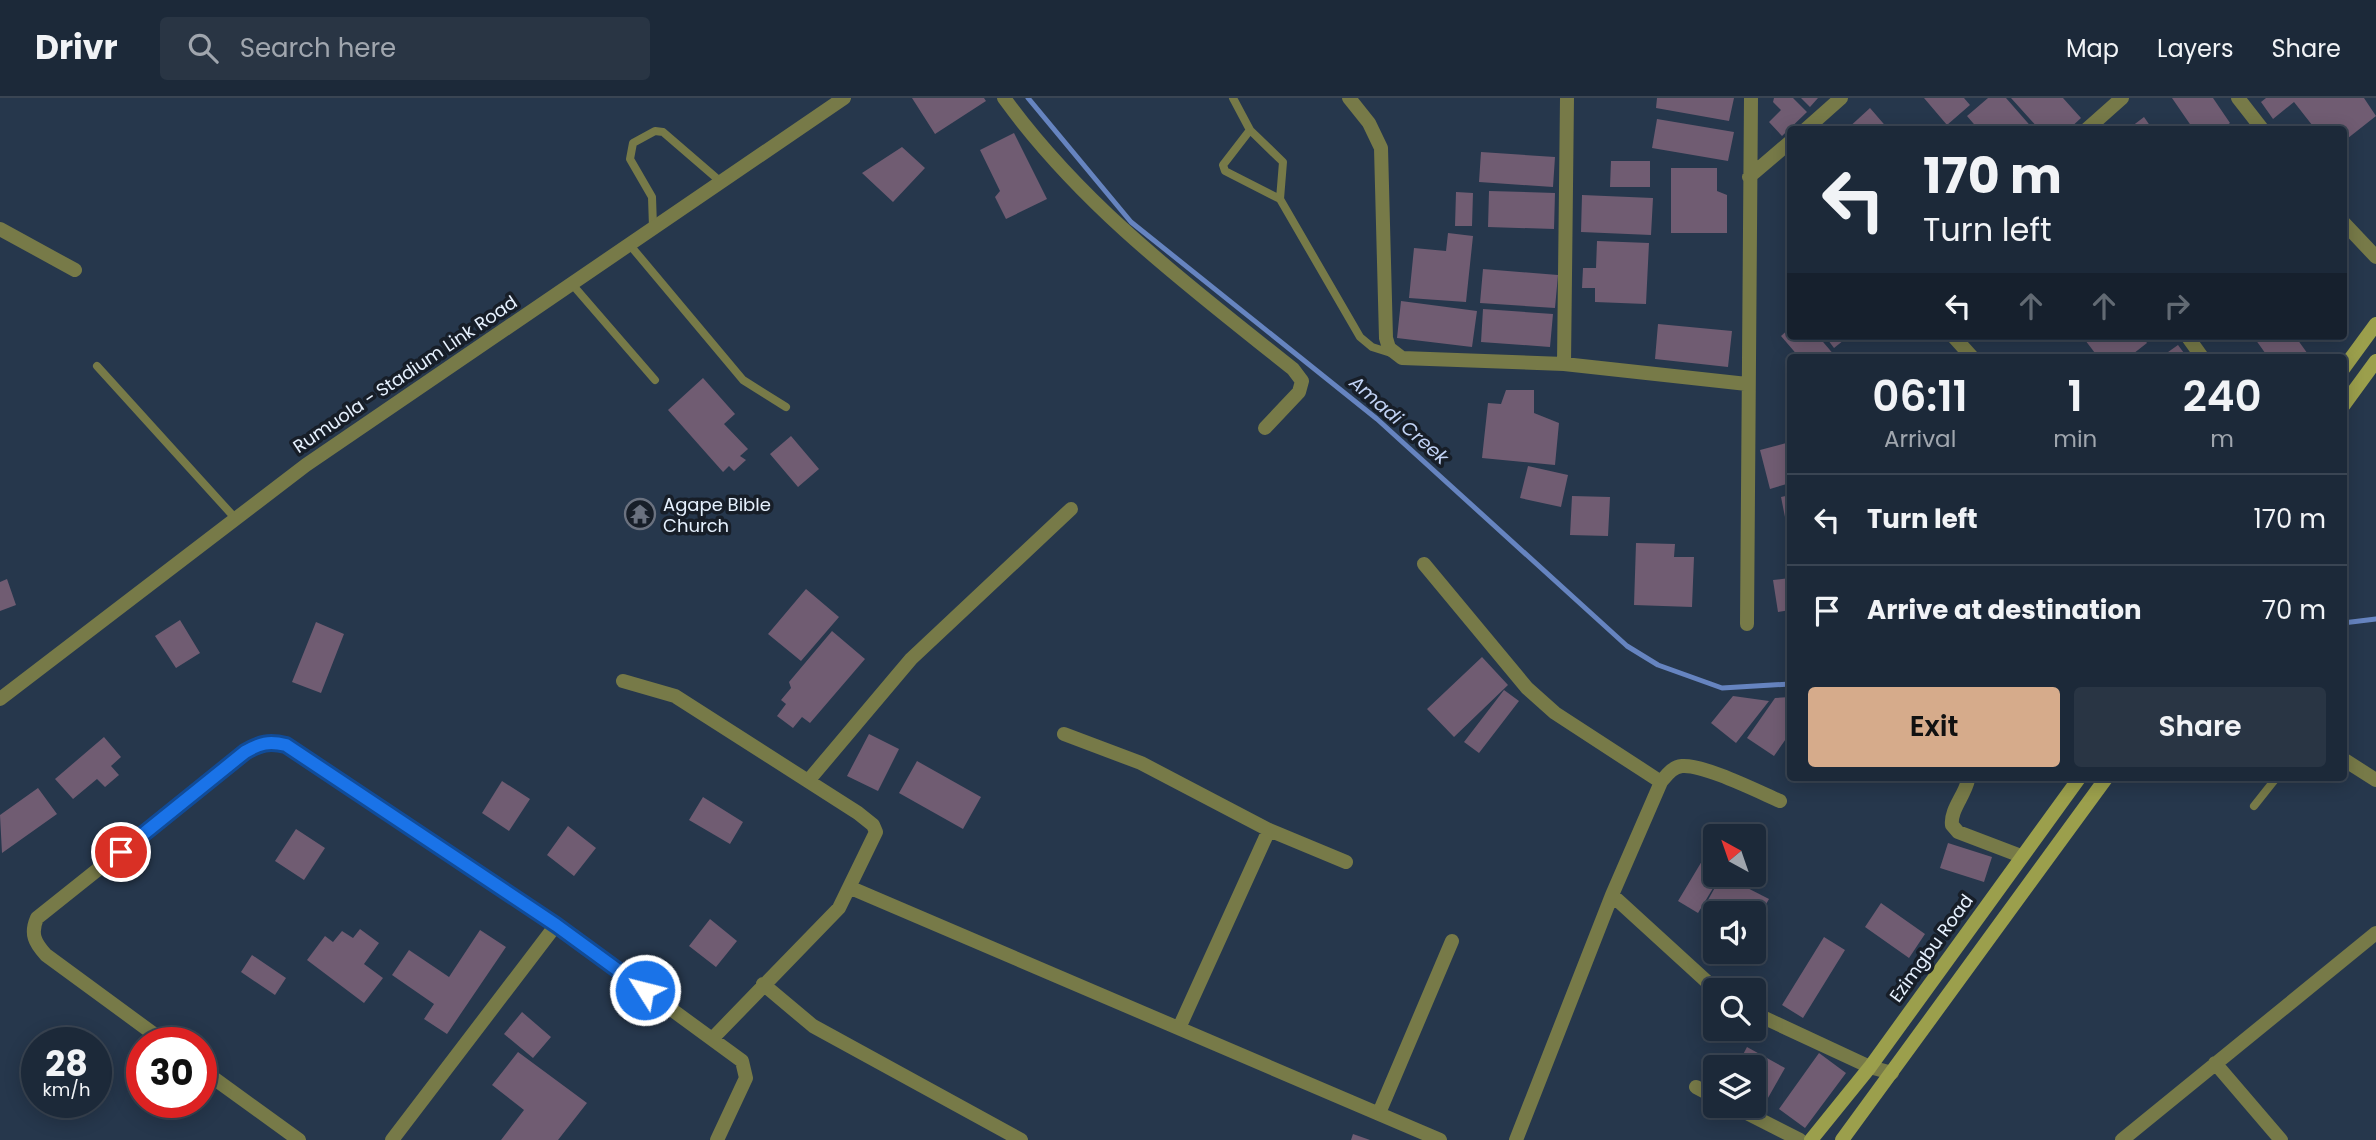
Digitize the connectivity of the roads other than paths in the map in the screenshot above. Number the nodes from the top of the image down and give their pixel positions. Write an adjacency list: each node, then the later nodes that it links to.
1 (844, 98): 16 (street, Rumuola - Stadium Link Road)
2 (1004, 98): 37 (street)
3 (1233, 98): 13 (lane)
4 (1349, 98): 27 (street)
5 (1567, 98): 30 (street)
6 (1751, 98): 15 (street)
7 (1841, 98): 10 (street)
8 (2122, 98): 11 (street)
9 (2238, 98): 12 (street)
10 (1810, 126)
11 (2090, 126)
12 (2260, 126)
13 (1250, 130): 17 (lane); 17 (lane)
14 (1787, 145): 15 (street)
15 (1749, 177): 34 (street)
16 (721, 182): 19 (street, Rumuola - Stadium Link Road); 19 (lane)
17 (1280, 199): 27 (lane)
18 (2347, 226): 22 (street)
19 (653, 227): 21 (street, Rumuola - Stadium Link Road)
20 (0, 229): 23 (street)
21 (629, 244): 24 (street, Rumuola - Stadium Link Road); 36 (lane)
22 (2376, 257)
23 (75, 271)
24 (571, 283): 33 (lane); 39 (street, Rumuola - Stadium Link Road)
25 (2376, 324): 31 (main road)
26 (1957, 340): 28 (street)
27 (1395, 354): 30 (street)
28 (1969, 354)
29 (2376, 361): 35 (main road)
30 (1564, 364): 34 (street)
31 (2347, 364)
32 (97, 366): 39 (lane)
33 (655, 380)
34 (1747, 383): 41 (street)
35 (2347, 400)
36 (786, 407)
37 (1265, 428)
38 (1071, 509): 47 (street)
39 (235, 518): 43 (street, Rumuola - Stadium Link Road)
40 (1424, 564): 52 (street)
41 (1747, 624)
42 (623, 681): 47 (street)
43 (0, 699)
44 (1064, 734): 55 (street)
45 (2347, 762): 46 (street)
46 (2376, 780)
47 (808, 781): 58 (street)
48 (1968, 781): 56 (street)
49 (2077, 781): 56 (main road, Ezimgbu Road)
50 (2104, 781): 71 (main road)
51 (2274, 781): 54 (lane)
52 (1661, 782): 53 (street); 59 (street)
53 (1780, 801)
54 (2254, 807)
55 (1269, 830): 57 (street); 67 (street)
56 (2021, 856): 70 (main road, Ezimgbu Road)
57 (1346, 862)
58 (851, 888): 64 (street); 67 (street)
59 (1612, 895): 63 (street); 82 (street)
60 (556, 925): 66 (street); 68 (street); 78 (street)
61 (2376, 933): 69 (street)
62 (1452, 941): 75 (street)
63 (1703, 978)
64 (763, 984): 68 (street); 80 (street)
65 (1766, 1019): 70 (street)
66 (144, 1027)
67 (1179, 1028): 75 (street)
68 (712, 1039): 79 (street)
69 (2215, 1063): 86 (street); 87 (street)
70 (1870, 1067): 71 (street); 84 (main road, Ezimgbu Road)
71 (1892, 1073): 85 (main road)
72 (217, 1081): 77 (street)
73 (1696, 1087): 74 (street)
74 (1703, 1091)
75 (1378, 1113): 81 (street)
76 (1757, 1118): 83 (street)
77 (299, 1140)
78 (392, 1140)
79 (717, 1140)
80 (1021, 1140)
81 (1440, 1140)
82 (1516, 1140)
83 (1800, 1140)
84 (1811, 1140)
85 (1842, 1140)
86 (2122, 1140)
87 (2281, 1140)

